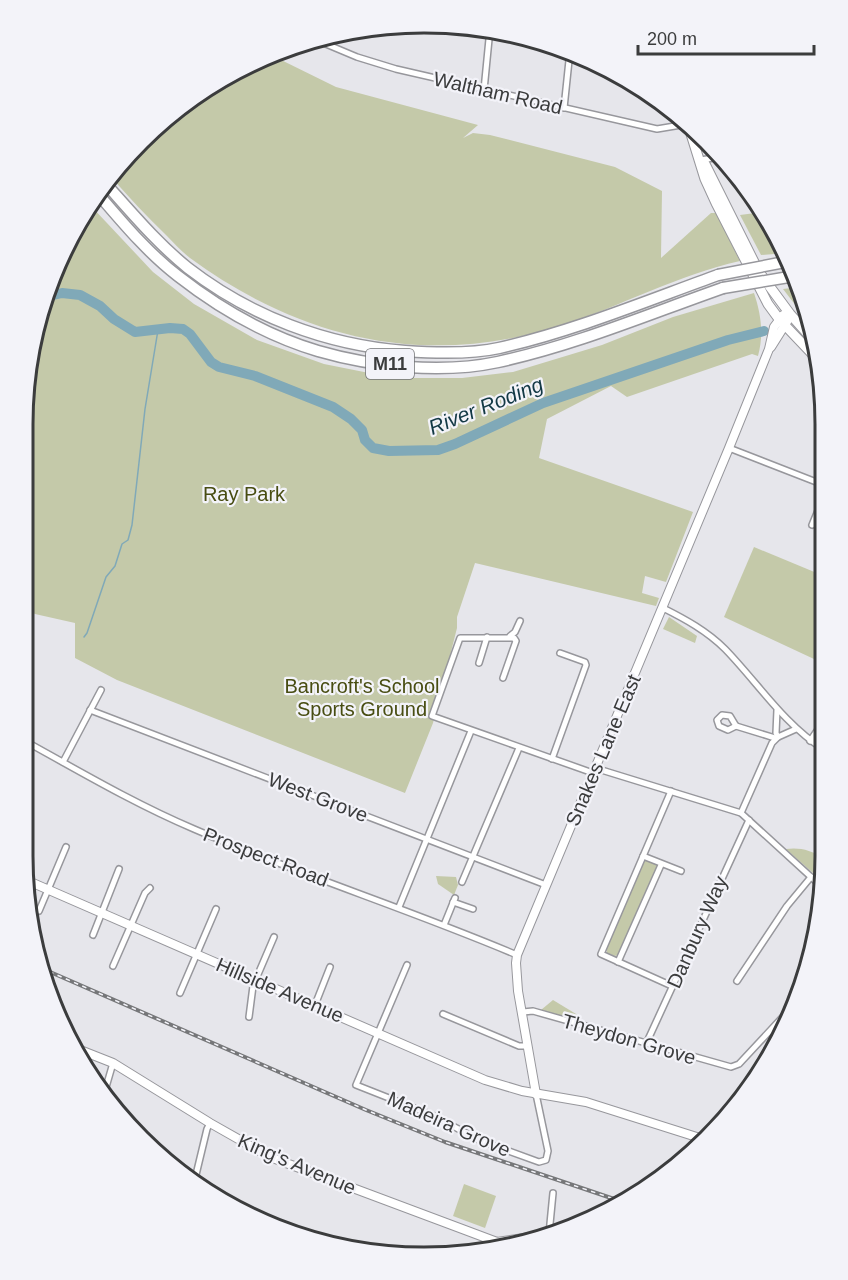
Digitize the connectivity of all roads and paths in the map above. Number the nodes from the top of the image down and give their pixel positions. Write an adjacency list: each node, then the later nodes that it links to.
1 (488, 39): 4 (street)
2 (328, 45): 4 (street, Waltham Road)
3 (569, 61): 5 (street)
4 (484, 90): 5 (street, Waltham Road)
5 (564, 108): 6 (street, Waltham Road)
6 (678, 127)
7 (693, 141): 9 (main road)
8 (710, 158): 9 (street)
9 (700, 160): 14 (main road); 15 (main road)
10 (111, 190): 12 (highway, M11, bridge)
11 (104, 201): 13 (highway, M11, bridge)
12 (780, 263)
13 (786, 277)
14 (790, 314): 15 (street, Snakes Lane East); 16 (main road)
15 (782, 323): 17 (main road); 18 (street, Snakes Lane East)
16 (803, 329)
17 (807, 349)
18 (729, 448): 19 (street); 22 (street, Snakes Lane East)
19 (815, 481)
20 (815, 518): 21 (street)
21 (812, 525)
22 (663, 608): 31 (street); 43 (street, Snakes Lane East)
23 (520, 621): 24 (street)
24 (511, 636): 25 (street); 28 (street)
25 (487, 637): 27 (street); 34 (street)
26 (560, 653): 41 (street)
27 (479, 663)
28 (503, 678)
29 (100, 690): 30 (street)
30 (90, 710): 42 (street); 47 (street, West Grove)
31 (777, 710): 33 (street); 36 (street)
32 (736, 726): 36 (street)
33 (796, 729): 36 (street); 37 (street)
34 (471, 731): 40 (street); 47 (street)
35 (815, 734): 37 (street)
36 (776, 738): 45 (street)
37 (810, 741): 38 (street)
38 (815, 744)
39 (33, 746): 42 (street, Prospect Road)
40 (519, 748): 41 (street); 49 (street)
41 (552, 759): 43 (street)
42 (63, 762): 61 (street, Prospect Road)
43 (594, 770): 44 (street); 58 (street, Snakes Lane East)
44 (671, 791): 45 (street); 50 (street)
45 (741, 813): 46 (street)
46 (749, 820): 54 (street); 78 (street, Danbury Way)
47 (426, 838): 49 (street, West Grove); 61 (street)
48 (66, 847): 60 (street)
49 (474, 856): 56 (street); 58 (street, West Grove)
50 (643, 856): 51 (street); 72 (street)
51 (661, 865): 53 (street); 72 (street)
52 (119, 869): 65 (street)
53 (681, 871)
54 (811, 877): 55 (street); 77 (street)
55 (814, 880)
56 (462, 882)
57 (34, 883): 60 (street, Hillside Avenue)
58 (546, 885): 71 (street, Snakes Lane East)
59 (150, 888): 66 (street)
60 (48, 889): 64 (street); 65 (street, Hillside Avenue)
61 (399, 907): 67 (street, Prospect Road)
62 (216, 909): 70 (street)
63 (473, 909): 67 (street)
64 (39, 911)
65 (102, 913): 66 (street, Hillside Avenue); 68 (street)
66 (131, 925): 70 (street, Hillside Avenue); 74 (street)
67 (444, 925): 71 (street, Prospect Road)
68 (93, 935)
69 (274, 937): 76 (street)
70 (197, 954): 76 (street, Hillside Avenue); 79 (street)
71 (518, 955): 81 (street, Snakes Lane East)
72 (618, 962): 78 (street)
73 (407, 965): 85 (street, Madeira Grove)
74 (113, 966)
75 (330, 968): 80 (street)
76 (256, 980): 80 (street, Hillside Avenue); 83 (street)
77 (737, 981)
78 (672, 986): 86 (street, Danbury Way)
79 (180, 993)
80 (315, 1005): 85 (street, Hillside Avenue)
81 (523, 1012): 86 (street, Theydon Grove); 87 (street, Snakes Lane East)
82 (443, 1014): 87 (street)
83 (249, 1017)
84 (778, 1022): 86 (street, Theydon Grove)
85 (378, 1032): 91 (street, Hillside Avenue); 94 (street, Madeira Grove)
86 (646, 1044)
87 (528, 1047): 91 (street, Snakes Lane East)
88 (85, 1052): 89 (street, King's Avenue)
89 (113, 1063): 90 (street); 92 (street, King's Avenue)
90 (107, 1084)
91 (536, 1094): 93 (street, Hillside Avenue); 94 (street, Snakes Lane East)
92 (210, 1124): 95 (street); 98 (street, King's Avenue)
93 (696, 1136)
94 (543, 1161)
95 (196, 1173)
96 (553, 1193): 97 (street)
97 (551, 1226)
98 (487, 1242)

